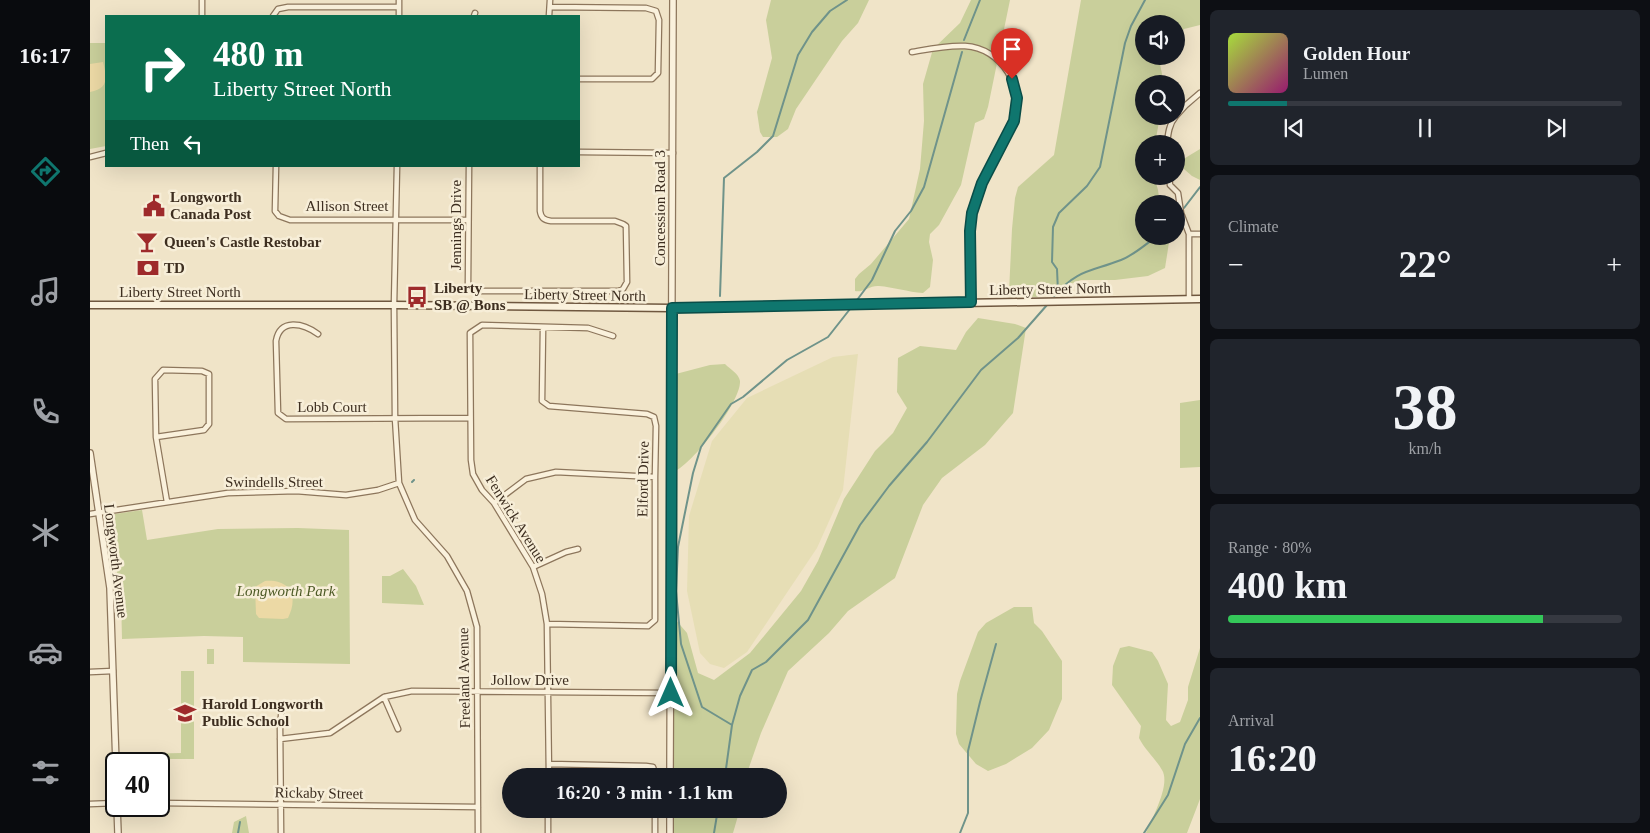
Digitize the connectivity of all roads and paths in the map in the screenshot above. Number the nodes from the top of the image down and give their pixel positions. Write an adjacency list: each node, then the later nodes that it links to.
1 (202, 0): 7 (street)
2 (399, 0): 6 (street)
3 (550, 0): 5 (street)
4 (673, 0): 17 (street, Concession Road 3)
5 (550, 7): 10 (street); 12 (street)
6 (399, 8): 8 (street); 9 (street)
7 (202, 15)
8 (274, 15)
9 (399, 15)
10 (549, 15)
11 (912, 52): 30 (street)
12 (580, 79)
13 (1200, 93): 14 (street)
14 (1185, 106)
15 (580, 152): 17 (street)
16 (105, 153): 18 (street)
17 (673, 153): 33 (street, Concession Road 3)
18 (90, 157)
19 (276, 167): 24 (street, Allison Street)
20 (398, 167): 24 (street, Freeland Avenue)
21 (469, 167): 25 (street, Jennings Drive)
22 (540, 167): 25 (street, Jennings Drive)
23 (1171, 185): 26 (street)
24 (396, 219): 25 (street, Allison Street); 32 (street, Freeland Avenue)
25 (468, 220)
26 (1189, 234): 27 (street); 28 (street)
27 (1200, 234)
28 (1189, 299): 29 (main road, Liberty Street North); 30 (main road, Liberty Street North)
29 (1200, 299)
30 (971, 302): 33 (main road, Liberty Street North)
31 (90, 305): 32 (main road, Liberty Street North)
32 (394, 305): 33 (main road, Liberty Street North); 37 (street, Freeland Avenue)
33 (672, 308): 54 (street, Concession Road 3)
34 (542, 328): 36 (street); 38 (street, Fenwick Avenue); 41 (street, Elford Drive)
35 (318, 334): 37 (street, Lobb Court)
36 (613, 336)
37 (395, 418): 38 (street); 42 (street, Freeland Avenue)
38 (470, 418): 44 (street, Fenwick Avenue)
39 (156, 436): 39 (street); 43 (street)
40 (90, 453): 45 (street, Longworth Avenue)
41 (655, 477): 44 (street); 49 (street, Elford Drive)
42 (399, 483): 43 (street, Swindells Street); 52 (street, Freeland Avenue)
43 (167, 502): 45 (street, Swindells Street)
44 (494, 503): 48 (street, Fenwick Avenue)
45 (98, 513): 46 (street, Swindells Street); 50 (street, Longworth Avenue)
46 (90, 514)
47 (578, 549): 48 (street)
48 (533, 567): 49 (street, Fenwick Avenue)
49 (547, 624): 53 (street, Fenwick Avenue)
50 (113, 671): 51 (street); 59 (street, Longworth Avenue)
51 (90, 672)
52 (478, 692): 53 (street, Jollow Drive); 55 (street, Jollow Drive); 68 (street, Freeland Avenue)
53 (547, 692): 54 (street, Jollow Drive); 60 (street, Fenwick Avenue)
54 (671, 693): 63 (street, Concession Road 3)
55 (384, 697): 57 (street); 58 (street, Jollow Drive)
56 (286, 704): 58 (street)
57 (398, 729)
58 (280, 739): 67 (street)
59 (116, 752)
60 (549, 764): 61 (street, Fenwick Avenue); 62 (street)
61 (549, 768)
62 (653, 768)
63 (670, 768)
64 (170, 803): 67 (street, Rickaby Street)
65 (90, 804): 66 (street)
66 (105, 804)
67 (280, 806): 68 (street, Rickaby Street); 74 (street)
68 (478, 807): 75 (street, Freeland Avenue)
69 (117, 817): 73 (street)
70 (548, 818): 76 (street)
71 (655, 818): 77 (street)
72 (670, 818): 78 (street)
73 (118, 833)
74 (281, 833)
75 (478, 833)
76 (548, 833)
77 (655, 833)
78 (670, 833)

